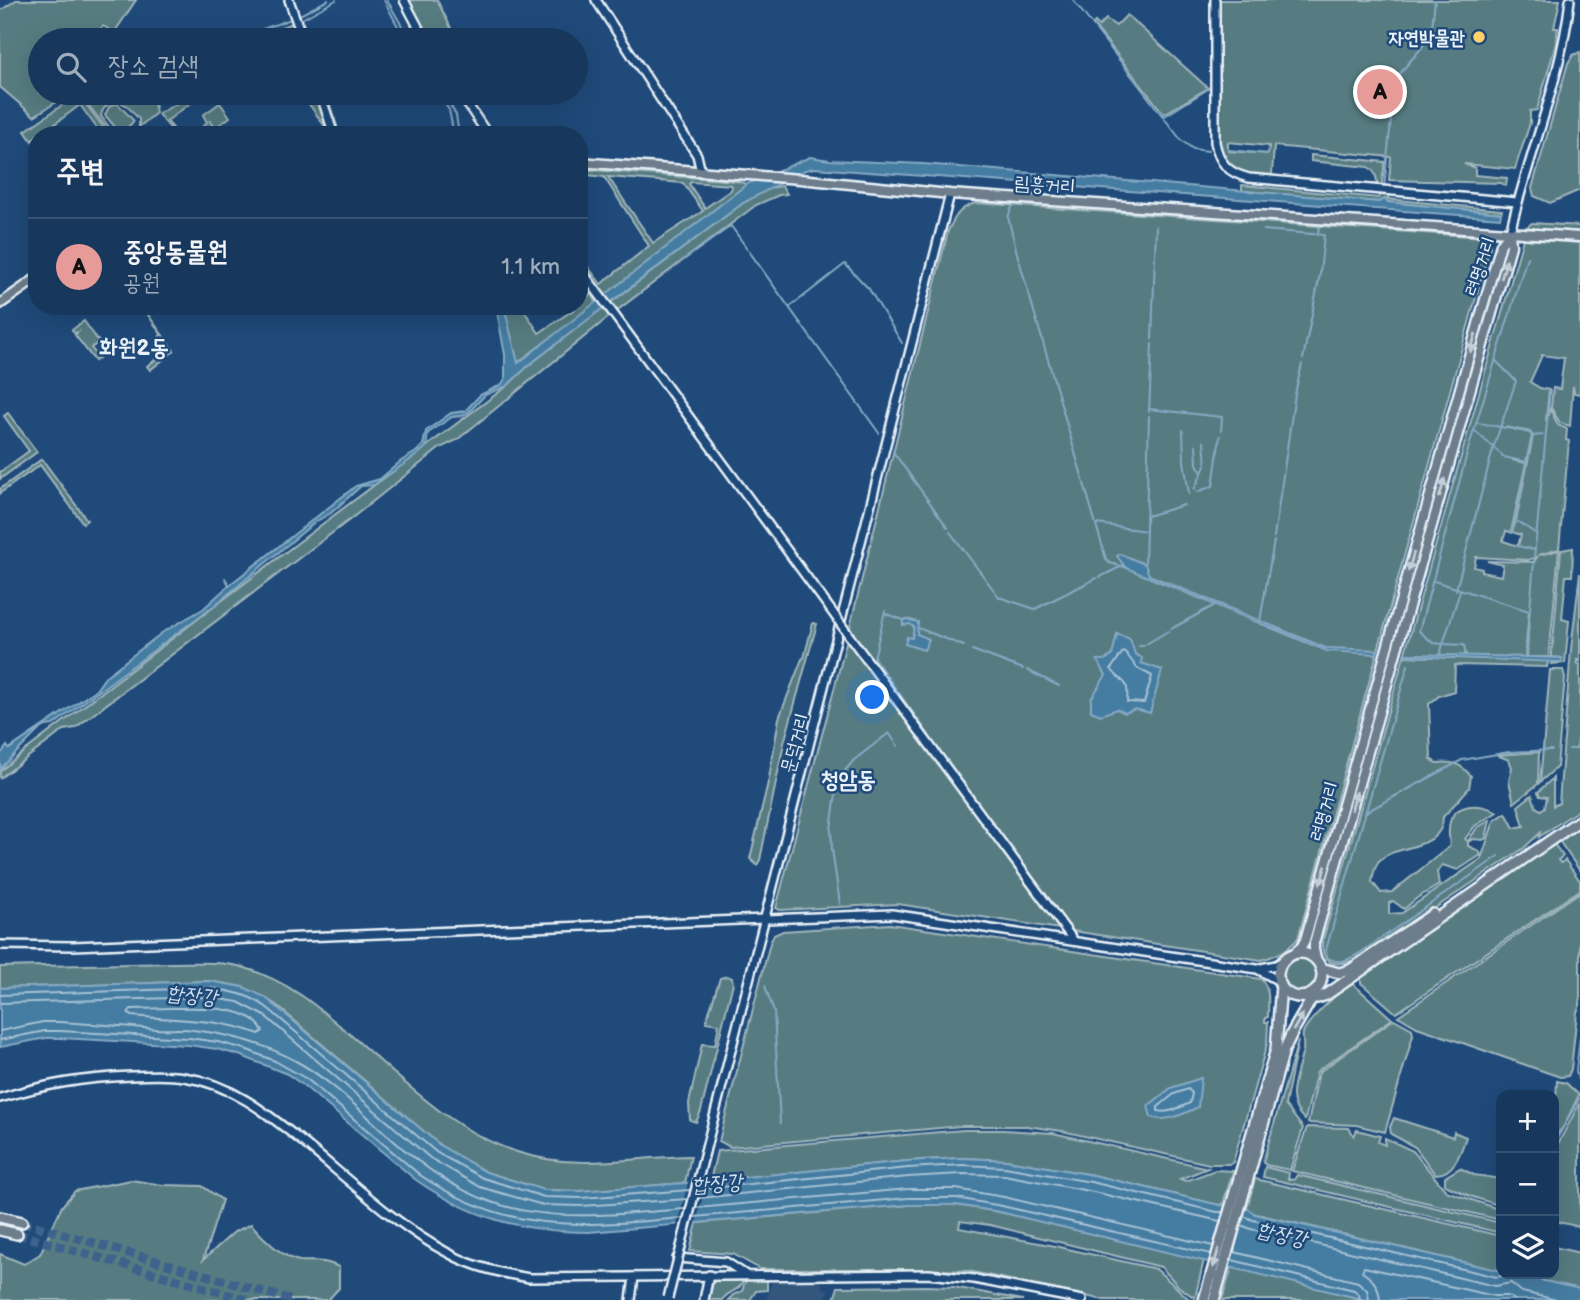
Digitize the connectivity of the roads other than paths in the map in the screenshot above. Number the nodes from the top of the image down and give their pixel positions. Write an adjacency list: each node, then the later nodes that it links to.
1 (289, 0): 6 (street)
2 (404, 0): 7 (street)
3 (596, 0): 13 (street)
4 (1215, 0): 15 (street)
5 (1570, 0): 15 (street)
6 (299, 28)
7 (419, 28)
8 (324, 105): 10 (street)
9 (468, 105): 11 (street)
10 (331, 126)
11 (482, 126)
12 (588, 163): 13 (main road, 림흥거리)
13 (701, 172): 14 (main road, 림흥거리)
14 (950, 194): 16 (main road, 림흥거리); 23 (street, 문덕거리)
15 (1517, 202): 16 (street)
16 (1510, 232): 17 (main road, 림흥거리); 26 (main road, 려명거리, one-way to 26); 27 (main road, 려명거리, one-way to 16)
17 (1580, 237)
18 (588, 280): 24 (street, bridge)
19 (28, 284): 20 (main road)
20 (0, 304)
21 (1580, 814): 27 (highway)
22 (1580, 820): 32 (highway)
23 (765, 920): 24 (street); 25 (street); 39 (street, 문덕거리, bridge)
24 (1074, 942): 28 (street)
25 (0, 945)
26 (1289, 957): 27 (highway); 28 (street); 29 (highway)
27 (1319, 965): 30 (highway)
28 (1257, 969): 29 (street)
29 (1280, 983): 31 (highway); 34 (highway)
30 (1318, 988): 31 (highway); 32 (highway)
31 (1298, 997): 32 (highway)
32 (1312, 998): 34 (highway, one-way to 32)
33 (0, 1098): 42 (street)
34 (1243, 1178): 43 (highway)
35 (0, 1217): 36 (highway)
36 (22, 1222)
37 (0, 1230): 38 (highway)
38 (17, 1234)
39 (677, 1258): 41 (street); 44 (street, 문덕거리, bridge)
40 (709, 1275): 41 (street); 42 (street); 46 (street)
41 (746, 1275): 47 (street)
42 (634, 1277): 45 (street)
43 (1210, 1297)
44 (668, 1299)
45 (631, 1300)
46 (704, 1300)
47 (1082, 1300)

